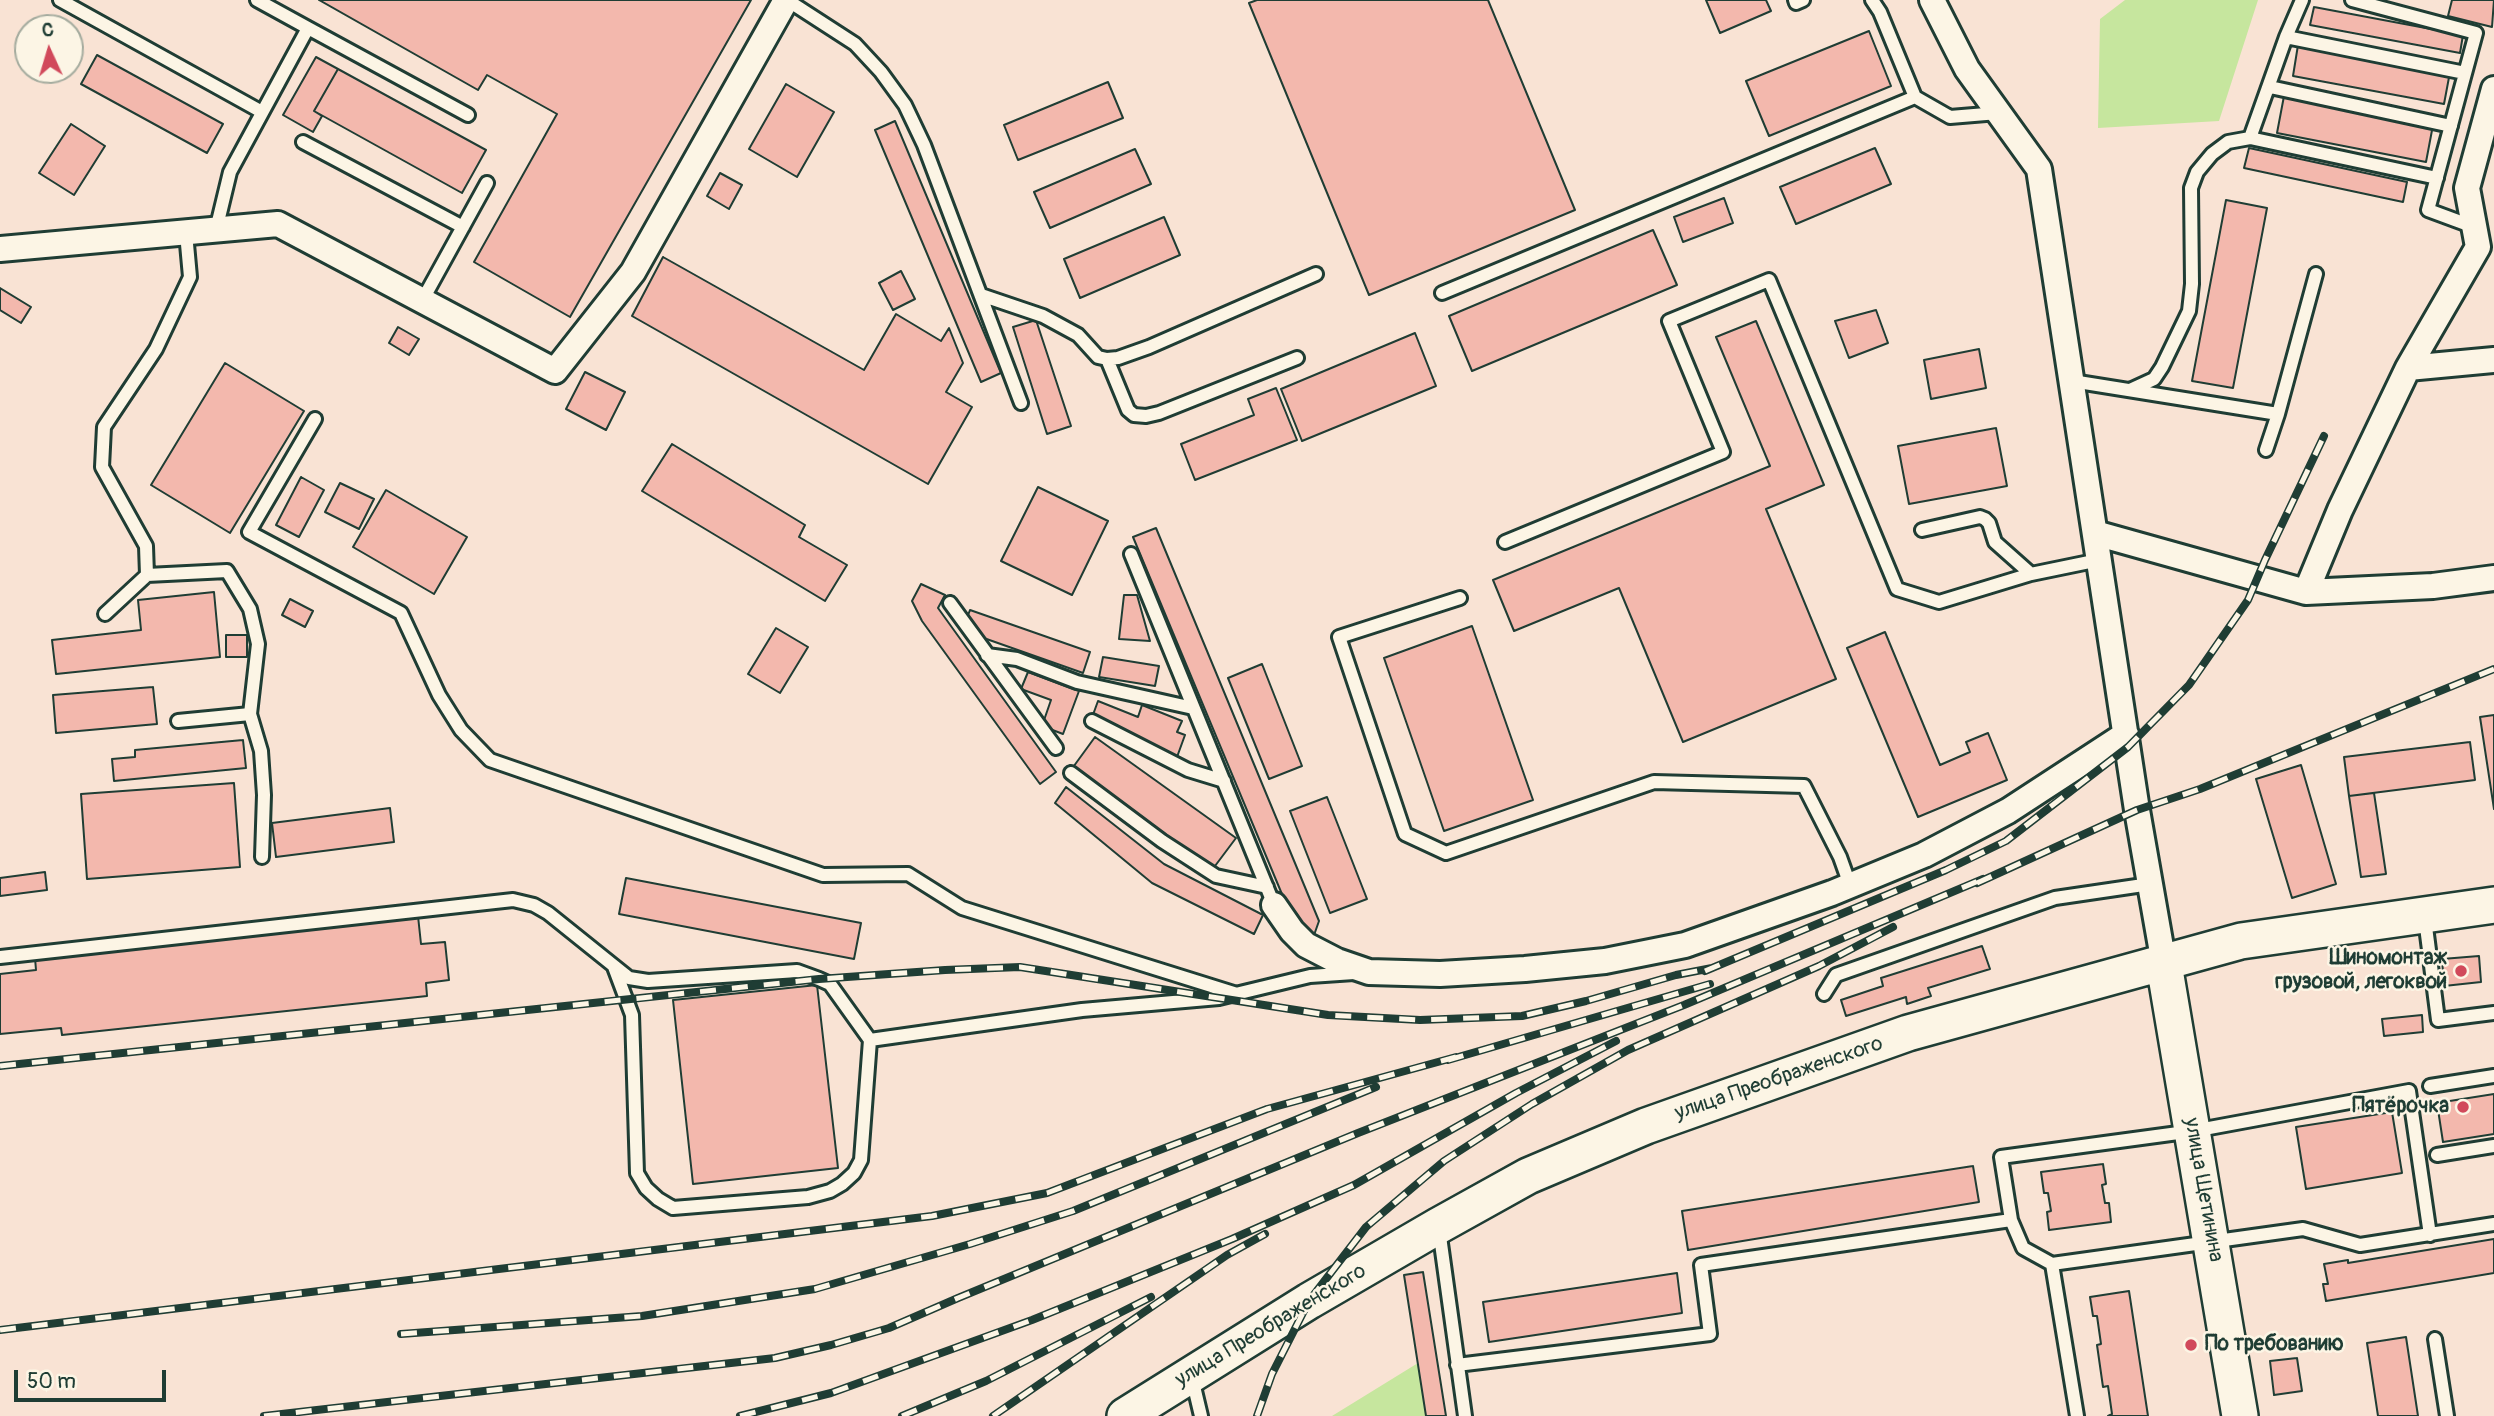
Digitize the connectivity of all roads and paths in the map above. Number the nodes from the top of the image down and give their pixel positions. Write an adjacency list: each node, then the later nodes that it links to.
1 (60, 0): 16 (lane)
2 (257, 0): 10 (lane)
3 (786, 0): 32 (lane); 33 (street)
4 (1795, 0): 5 (lane)
5 (1803, 0)
6 (1872, 0): 15 (lane)
7 (1932, 0): 17 (street)
8 (2302, 0): 11 (lane)
9 (2352, 0): 12 (lane)
10 (307, 28): 16 (lane); 18 (lane)
11 (2286, 37): 12 (lane); 13 (lane)
12 (2465, 73): 19 (lane)
13 (2270, 87): 19 (lane); 20 (lane)
14 (2494, 89): 27 (street)
15 (1915, 97): 17 (lane); 31 (lane)
16 (262, 112): 25 (lane)
17 (1998, 113): 38 (street)
18 (468, 115)
19 (2451, 126): 22 (lane)
20 (2250, 138): 22 (lane); 39 (lane)
21 (303, 142): 24 (lane)
22 (2437, 178): 27 (lane)
23 (487, 183): 24 (lane)
24 (463, 227): 33 (lane)
25 (216, 230): 26 (street); 33 (street)
26 (186, 233): 28 (street); 50 (lane)
27 (2482, 239): 37 (street)
28 (0, 249)
29 (1316, 274): 35 (lane)
30 (2316, 274): 41 (lane)
31 (1442, 293)
32 (981, 295): 35 (lane); 40 (lane)
33 (422, 301)
34 (1297, 358): 35 (lane)
35 (1107, 359)
36 (2494, 360): 37 (street)
37 (2408, 368): 52 (street)
38 (2072, 381): 39 (lane); 45 (street)
39 (2130, 390): 41 (lane)
40 (1021, 403)
41 (2278, 414): 43 (lane)
42 (315, 419): 76 (lane)
43 (2266, 450)
44 (1923, 530): 49 (lane)
45 (2095, 533): 48 (street); 52 (street)
46 (1505, 542): 49 (lane)
47 (1132, 554): 57 (lane)
48 (2099, 559): 49 (lane); 61 (street)
49 (2031, 574)
50 (147, 575): 55 (lane); 58 (lane)
51 (2494, 578): 52 (street)
52 (2306, 592)
53 (1460, 598): 67 (lane)
54 (950, 603): 56 (lane)
55 (105, 614)
56 (987, 655): 57 (lane); 62 (lane)
57 (1192, 708): 64 (lane)
58 (250, 714): 59 (lane); 65 (lane)
59 (178, 721)
60 (1092, 721): 64 (lane)
61 (2126, 734): 66 (street); 67 (street)
62 (1056, 748)
63 (1071, 774): 68 (lane)
64 (1224, 781): 68 (lane)
65 (262, 857)
66 (2150, 884): 72 (street); 75 (lane)
67 (1850, 886): 74 (street)
68 (1271, 896): 74 (street)
69 (2494, 905): 70 (street, улица Преображенского)
70 (2424, 915): 72 (street, улица Преображенского); 77 (lane)
71 (0, 957): 73 (lane)
72 (2164, 964): 81 (street, улица Щетинина); 86 (street, улица Преображенского)
73 (614, 967): 78 (lane); 78 (lane)
74 (1369, 972): 76 (lane)
75 (1824, 993)
76 (1237, 994): 78 (lane)
77 (2494, 1013)
78 (870, 1041)
79 (2494, 1076): 80 (lane)
80 (2430, 1086)
81 (2193, 1130): 84 (lane); 87 (lane); 88 (street, улица Щетинина)
82 (2494, 1146): 83 (lane)
83 (2437, 1155)
84 (2011, 1220): 89 (lane); 91 (lane)
85 (2494, 1224): 87 (lane)
86 (1438, 1226): 91 (lane); 92 (street, улица Преображенского)
87 (2430, 1235): 88 (lane)
88 (2211, 1241): 89 (lane); 97 (street, улица Щетинина)
89 (2052, 1264): 96 (lane)
90 (2435, 1339): 98 (lane)
91 (1457, 1364): 95 (lane)
92 (1191, 1374): 93 (street, улица Преображенского); 94 (lane)
93 (1125, 1416)
94 (1201, 1416)
95 (1465, 1416)
96 (2077, 1416)
97 (2240, 1416)
98 (2447, 1416)

